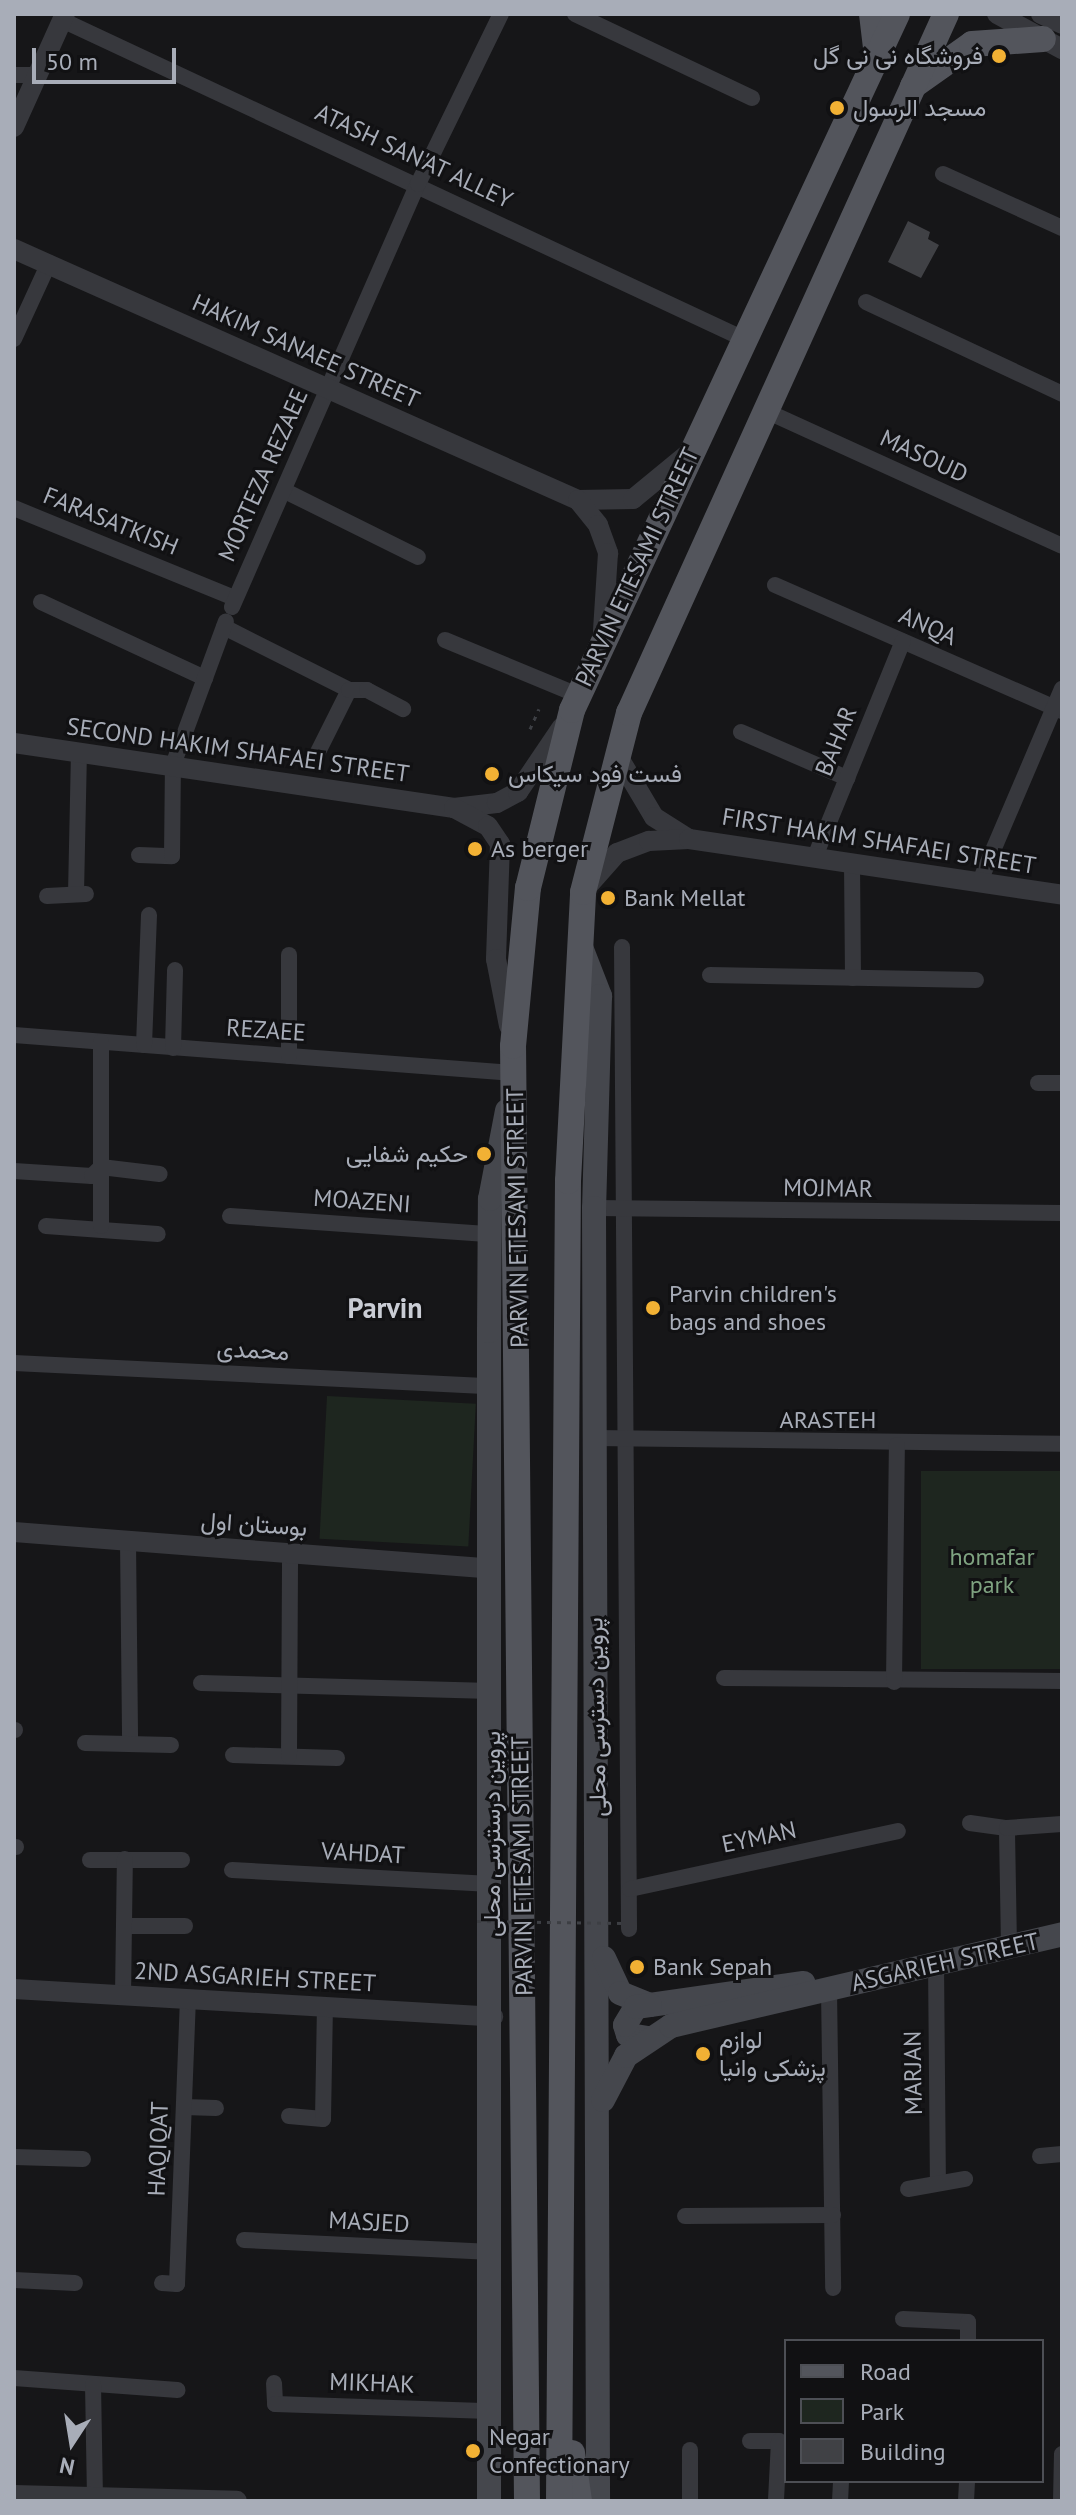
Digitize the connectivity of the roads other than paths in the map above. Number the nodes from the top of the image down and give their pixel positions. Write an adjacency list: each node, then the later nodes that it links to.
1 (501, 14): 16 (street, MORTEZA REZAEE)
2 (872, 14): 9 (main road)
3 (897, 14): 9 (main road, PARVIN ETESAMI STREET)
4 (946, 14): 12 (main road, PARVIN ETESAMI STREET)
5 (997, 14): 8 (street)
6 (586, 16): 13 (street)
7 (64, 17): 11 (street); 16 (street, ATASH SAN'AT ALLEY)
8 (1052, 32): 12 (main road)
9 (877, 56): 22 (main road, PARVIN ETESAMI STREET)
10 (14, 75): 11 (street)
11 (37, 75): 14 (street)
12 (913, 86): 25 (main road, PARVIN ETESAMI STREET)
13 (752, 98)
14 (14, 127)
15 (943, 174): 17 (street)
16 (418, 184): 22 (street, ATASH SAN'AT ALLEY); 23 (street, MORTEZA REZAEE)
17 (1062, 228)
18 (14, 249): 19 (street, HAKIM SANAEE STREET)
19 (49, 263): 21 (street); 23 (street, HAKIM SANAEE STREET)
20 (866, 302): 24 (street)
21 (14, 339)
22 (744, 339): 26 (main road, PARVIN ETESAMI STREET)
23 (326, 390): 27 (street, MORTEZA REZAEE); 28 (street, HAKIM SANAEE STREET)
24 (1062, 394)
25 (766, 411): 30 (street, MASOUD); 47 (main road, PARVIN ETESAMI STREET)
26 (689, 453): 28 (street); 37 (main road, PARVIN ETESAMI STREET)
27 (287, 492): 31 (street); 34 (street, MORTEZA REZAEE)
28 (578, 500): 37 (street)
29 (15, 512): 34 (street, FARASATKISH)
30 (1062, 546)
31 (418, 557)
32 (775, 585): 36 (street, ANQA)
33 (41, 602): 38 (street)
34 (229, 613): 38 (street, MORTEZA REZAEE); 40 (street, FARASATKISH)
35 (445, 640): 41 (street)
36 (903, 641): 43 (street, ANQA); 50 (street, BAHAR)
37 (602, 642): 41 (main road, PARVIN ETESAMI STREET)
38 (205, 678): 49 (street, MORTEZA REZAEE)
39 (1062, 689): 43 (street)
40 (349, 690): 42 (street, FARASATKISH); 48 (street)
41 (575, 702): 51 (street); 71 (main road, PARVIN ETESAMI STREET)
42 (403, 709)
43 (1058, 709): 56 (street)
44 (741, 732): 50 (street)
45 (14, 743): 46 (street, SECOND HAKIM SHAFAEI STREET)
46 (79, 752): 49 (street, SECOND HAKIM SHAFAEI STREET); 59 (street)
47 (616, 753): 52 (street); 57 (main road, PARVIN ETESAMI STREET)
48 (313, 762)
49 (173, 765): 51 (street, SECOND HAKIM SHAFAEI STREET); 53 (street, MORTEZA REZAEE)
50 (847, 778): 54 (street, BAHAR)
51 (454, 808): 71 (street)
52 (689, 839): 54 (street, FIRST HAKIM SHAFAEI STREET); 57 (street)
53 (139, 855)
54 (814, 859): 55 (street, FIRST HAKIM SHAFAEI STREET)
55 (852, 863): 56 (street, FIRST HAKIM SHAFAEI STREET); 66 (street)
56 (980, 881): 58 (street, FIRST HAKIM SHAFAEI STREET)
57 (583, 892): 61 (main road, PARVIN ETESAMI STREET)
58 (1062, 895)
59 (47, 896)
60 (149, 915): 70 (street)
61 (577, 937): 80 (main road, پروین دسترسی محلی); 156 (main road, PARVIN ETESAMI STREET)
62 (622, 947): 81 (street)
63 (289, 955): 73 (street)
64 (175, 970): 72 (street)
65 (710, 975): 66 (street)
66 (853, 978): 67 (street)
67 (976, 980)
68 (14, 1035): 69 (street, REZAEE)
69 (101, 1042): 70 (street, REZAEE); 77 (street)
70 (144, 1045): 72 (street, REZAEE)
71 (513, 1046): 74 (main road, PARVIN ETESAMI STREET)
72 (173, 1048): 73 (street, REZAEE)
73 (289, 1056): 74 (street, REZAEE)
74 (514, 1073): 87 (main road, پروین درسترسی محلی); 157 (main road, PARVIN ETESAMI STREET)
75 (1038, 1083): 76 (street)
76 (1062, 1083)
77 (101, 1167): 78 (street); 79 (street); 85 (street)
78 (14, 1171)
79 (160, 1174)
80 (594, 1208): 81 (street, MOJMAR); 90 (main road, پروین دسترسی محلی)
81 (624, 1208): 82 (street, MOJMAR); 91 (street)
82 (1062, 1213)
83 (230, 1216): 87 (street, MOAZENI)
84 (46, 1226): 85 (street)
85 (101, 1226): 86 (street)
86 (158, 1234)
87 (490, 1234): 89 (main road, پروین درسترسی محلی)
88 (14, 1363): 89 (street, محمدی)
89 (489, 1386): 97 (main road, پروین درسترسی محلی)
90 (594, 1438): 91 (street, ARASTEH); 120 (main road, پروین دسترسی محلی)
91 (626, 1443): 93 (street, ARASTEH); 119 (street)
92 (1062, 1444): 93 (street, ARASTEH)
93 (897, 1445): 100 (street)
94 (14, 1532): 95 (street, بوستان اول)
95 (128, 1541): 96 (street, بوستان اول); 104 (street)
96 (290, 1553): 97 (street, بوستان اول); 102 (street)
97 (490, 1569): 103 (main road, پروین درسترسی محلی)
98 (724, 1678): 100 (street)
99 (1062, 1681): 100 (street)
100 (894, 1682)
101 (201, 1683): 102 (street)
102 (290, 1685): 103 (street); 108 (street)
103 (491, 1691): 118 (main road, پروین درسترسی محلی)
104 (130, 1742): 105 (street); 106 (street)
105 (85, 1743)
106 (171, 1745)
107 (233, 1755): 108 (street)
108 (289, 1756): 109 (street)
109 (337, 1758)
110 (970, 1823): 112 (street)
111 (1062, 1824): 112 (street)
112 (1007, 1828): 125 (street)
113 (898, 1831): 119 (street, EYMAN)
114 (125, 1859): 115 (street); 116 (street); 121 (street)
115 (90, 1860)
116 (182, 1860)
117 (232, 1870): 118 (street, VAHDAT)
118 (491, 1884): 133 (main road, پروین درسترسی محلی)
119 (630, 1889): 123 (street)
120 (598, 1924): 131 (main road); 137 (main road, پروین دسترسی محلی)
121 (125, 1926): 122 (street); 129 (street)
122 (185, 1926)
123 (627, 1926)
124 (1062, 1934): 125 (main road, ASGARIEH STREET)
125 (1009, 1946): 126 (main road, ASGARIEH STREET)
126 (936, 1962): 128 (main road, ASGARIEH STREET); 144 (street, MARJAN)
127 (14, 1989): 129 (street, 2ND ASGARIEH STREET)
128 (829, 1990): 131 (main road, ASGARIEH STREET); 134 (main road, ASGARIEH STREET); 146 (street)
129 (123, 1995): 130 (street, 2ND ASGARIEH STREET)
130 (188, 2000): 132 (street, 2ND ASGARIEH STREET); 135 (street, HAQIQAT)
131 (650, 2005): 134 (main road)
132 (325, 2007): 133 (street, 2ND ASGARIEH STREET); 138 (street)
133 (493, 2017): 149 (main road, پروین درسترسی محلی)
134 (648, 2038): 137 (main road, ASGARIEH STREET)
135 (184, 2107): 136 (street); 152 (street, HAQIQAT)
136 (216, 2108)
137 (599, 2110): 174 (main road, پروین دسترسی محلی)
138 (289, 2116)
139 (1062, 2154): 140 (street)
140 (1040, 2156)
141 (14, 2157): 142 (street)
142 (83, 2159)
143 (965, 2179): 144 (street)
144 (938, 2183): 145 (street)
145 (908, 2189)
146 (833, 2215): 147 (street); 153 (street)
147 (685, 2216)
148 (244, 2240): 149 (street, MASJED)
149 (492, 2252): 162 (main road, پروین درسترسی محلی)
150 (14, 2280): 151 (street)
151 (75, 2283)
152 (162, 2283)
153 (833, 2288)
154 (903, 2319): 155 (street)
155 (968, 2339)
156 (560, 2361): 172 (main road, PARVIN ETESAMI STREET); 173 (main road)
157 (526, 2373): 170 (main road); 171 (main road, PARVIN ETESAMI STREET)
158 (14, 2378): 160 (street)
159 (274, 2383): 162 (street, MIKHAK)
160 (93, 2384): 161 (street); 167 (street)
161 (178, 2390)
162 (490, 2411): 169 (main road, پروین درسترسی محلی)
163 (750, 2441): 176 (street)
164 (690, 2450): 175 (street)
165 (1062, 2454): 177 (street)
166 (14, 2495): 167 (street)
167 (95, 2497): 168 (street)
168 (237, 2501)
169 (489, 2501)
170 (510, 2501)
171 (527, 2501)
172 (559, 2501)
173 (579, 2501)
174 (598, 2501)
175 (690, 2501)
176 (776, 2501)
177 (1061, 2501)

